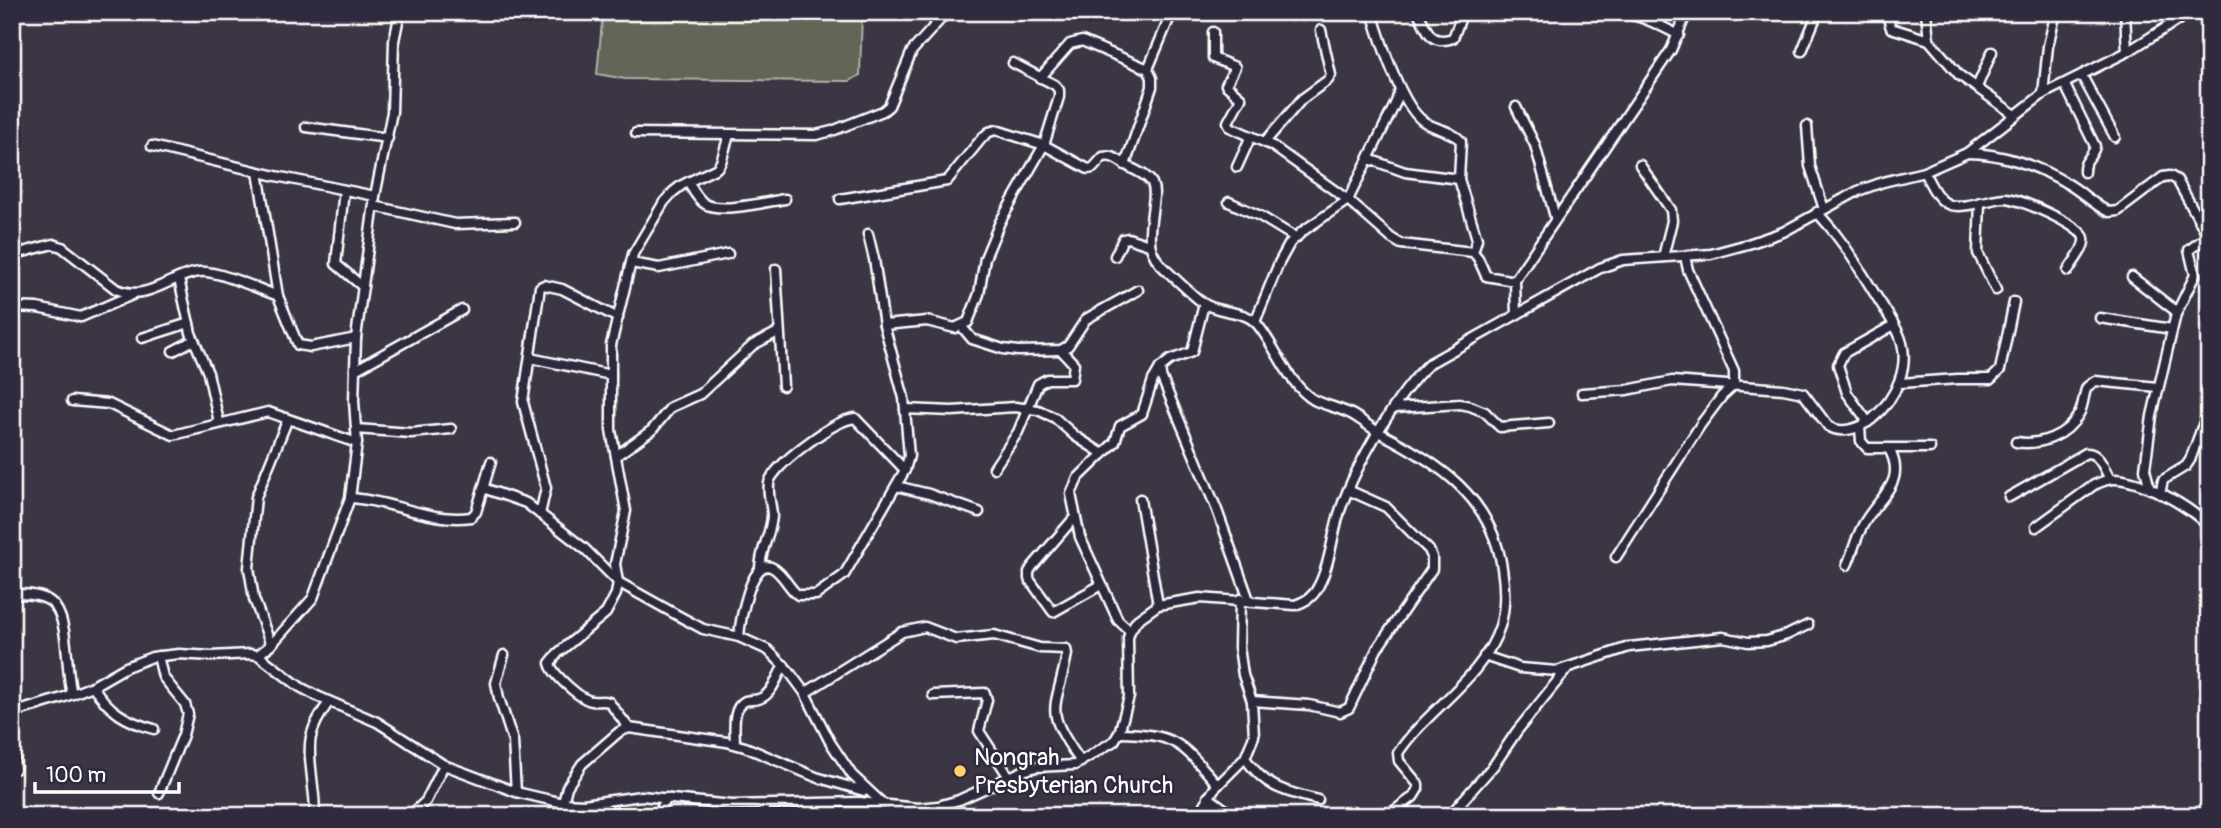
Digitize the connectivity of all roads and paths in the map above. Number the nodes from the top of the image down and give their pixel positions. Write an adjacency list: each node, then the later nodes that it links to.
1 (400, 12): 38 (street)
2 (947, 12): 35 (street)
3 (1172, 12): 23 (street)
4 (1372, 12): 28 (street)
5 (1418, 12): 6 (street)
6 (1463, 12)
7 (1618, 12): 17 (street)
8 (1688, 12): 17 (street)
9 (1818, 12): 19 (street)
10 (1886, 12): 18 (street)
11 (1926, 12): 18 (street)
12 (2056, 12): 29 (street)
13 (2125, 12): 21 (street)
14 (2191, 12): 21 (street)
15 (1321, 30): 39 (street)
16 (1213, 32): 36 (street)
17 (1679, 35): 61 (street)
18 (1929, 40): 27 (street)
19 (1802, 51)
20 (1992, 52): 27 (street)
21 (2127, 52): 24 (street)
22 (1013, 64): 25 (street)
23 (1148, 69): 25 (street); 44 (street)
24 (2082, 76): 26 (street); 37 (street)
25 (1040, 78): 40 (street)
26 (2065, 85): 29 (street); 49 (street)
27 (1977, 88): 31 (street)
28 (1400, 89): 43 (street); 50 (street)
29 (2043, 94): 31 (street)
30 (1516, 107): 61 (street)
31 (2015, 115): 42 (street)
32 (1807, 126): 60 (street)
33 (306, 127): 38 (street)
34 (636, 133): 35 (street)
35 (729, 135): 51 (street)
36 (1251, 136): 39 (street); 46 (street)
37 (2115, 137)
38 (388, 138): 53 (street)
39 (1265, 142): 56 (street)
40 (1044, 145): 44 (street); 55 (street); 96 (street)
41 (152, 146): 47 (street)
42 (1967, 153): 48 (street); 64 (street)
43 (1369, 159): 50 (street); 56 (street)
44 (1125, 165): 66 (street)
45 (1640, 165): 72 (street)
46 (1237, 167)
47 (258, 172): 52 (street); 83 (street)
48 (1924, 172): 58 (street); 60 (street)
49 (2084, 172)
50 (1459, 179): 67 (street)
51 (688, 182): 54 (street); 73 (street)
52 (344, 190): 53 (street); 79 (street)
53 (375, 196): 59 (street)
54 (785, 199)
55 (840, 199)
56 (1348, 200): 65 (street); 67 (street)
57 (1229, 202): 65 (street)
58 (1980, 202): 75 (street); 81 (street)
59 (374, 206): 62 (street); 79 (street)
60 (1821, 211): 70 (street); 95 (street)
61 (1555, 217): 78 (street)
62 (514, 222)
63 (867, 234): 94 (street)
64 (2208, 235): 88 (street)
65 (1296, 238): 92 (street)
66 (1149, 245): 71 (street); 85 (street)
67 (1473, 252): 78 (street)
68 (728, 254): 73 (street)
69 (12, 255): 82 (street)
70 (1685, 256): 72 (street); 109 (street)
71 (1115, 257)
72 (1663, 257): 89 (street)
73 (631, 263): 90 (street)
74 (776, 269): 98 (street)
75 (2068, 271)
76 (2132, 277): 88 (street)
77 (179, 279): 82 (street); 83 (street); 93 (street)
78 (1515, 281): 89 (street)
79 (363, 287): 100 (street)
80 (1138, 289): 103 (street)
81 (1996, 290)
82 (135, 294): 86 (street)
83 (278, 296): 100 (street)
84 (2014, 302): 108 (street)
85 (1204, 304): 92 (street); 105 (street)
86 (12, 307)
87 (462, 310): 106 (street)
88 (2177, 312): 97 (street)
89 (1516, 315): 115 (street)
90 (618, 318): 104 (street); 107 (street)
91 (2101, 318): 97 (street)
92 (1255, 322): 124 (street)
93 (189, 323): 99 (street); 101 (street)
94 (884, 325): 96 (street); 116 (street)
95 (1894, 326): 108 (street); 121 (street)
96 (962, 327): 103 (street)
97 (2172, 329): 111 (street)
98 (778, 332): 110 (street); 130 (street)
99 (142, 338)
100 (356, 338): 106 (street)
101 (194, 340): 102 (street); 119 (street)
102 (173, 351)
103 (1062, 351): 114 (street)
104 (530, 358): 107 (street); 144 (street)
105 (1160, 368): 129 (street); 154 (street)
106 (355, 370): 122 (street)
107 (611, 375): 130 (street)
108 (1899, 383): 121 (street)
109 (1734, 385): 112 (street); 121 (street); 148 (street)
110 (783, 386)
111 (2158, 387): 125 (street); 137 (street)
112 (1582, 393)
113 (72, 401): 119 (street)
114 (1028, 407): 116 (street); 129 (street); 132 (street)
115 (1395, 408): 120 (street); 124 (street)
116 (905, 409): 133 (street)
117 (2209, 409): 139 (street)
118 (287, 421): 119 (street); 126 (street); 159 (street)
119 (219, 422)
120 (1549, 423)
121 (1864, 425): 128 (street)
122 (356, 429): 123 (street); 126 (street)
123 (451, 429)
124 (1379, 432): 138 (street); 163 (street)
125 (2016, 442)
126 (357, 443): 141 (street)
127 (1930, 448): 128 (street)
128 (1889, 449): 149 (street)
129 (1103, 454): 145 (street)
130 (616, 456): 151 (street)
131 (491, 462): 136 (street)
132 (993, 468)
133 (905, 470): 135 (street); 150 (street)
134 (2110, 479): 137 (street); 140 (street); 146 (street)
135 (896, 486): 143 (street); 150 (street)
136 (483, 488): 141 (street); 144 (street)
137 (2150, 489): 139 (street)
138 (1348, 490): 154 (street); 170 (street)
139 (2160, 494): 147 (street)
140 (2009, 497)
141 (350, 498): 159 (street)
142 (1140, 499): 155 (street)
143 (979, 512)
144 (540, 514): 151 (street)
145 (1075, 517): 152 (street); 152 (street)
146 (2036, 527)
147 (2209, 527)
148 (1616, 557)
149 (1847, 565)
150 (760, 569): 158 (street)
151 (618, 582): 158 (street); 173 (street)
152 (1101, 585): 157 (street)
153 (12, 594): 168 (street)
154 (1245, 599): 155 (street); 170 (street)
155 (1158, 605): 157 (street)
156 (1808, 625): 165 (street)
157 (1130, 631): 176 (street)
158 (739, 637): 164 (street)
159 (271, 645): 160 (street)
160 (258, 655): 162 (street); 171 (street)
161 (504, 655): 184 (street)
162 (158, 656): 166 (street); 186 (street)
163 (1484, 656): 165 (street); 201 (street)
164 (784, 666): 167 (street); 177 (street)
165 (1567, 669): 202 (street)
166 (93, 686): 168 (street); 174 (street)
167 (805, 693): 179 (street); 185 (street)
168 (72, 694): 172 (street)
169 (933, 695): 182 (street)
170 (1252, 701): 178 (street)
171 (329, 702): 180 (street); 194 (street)
172 (14, 711)
173 (629, 727): 177 (street); 190 (street)
174 (154, 729)
175 (12, 731): 181 (street)
176 (1119, 733): 179 (street); 183 (street)
177 (735, 744): 185 (street)
178 (1245, 758): 183 (street); 189 (street)
179 (1081, 762): 182 (street)
180 (444, 765): 184 (street); 195 (street)
181 (15, 769)
182 (1009, 777): 193 (street)
183 (1219, 785): 187 (street)
184 (516, 792): 190 (street)
185 (867, 792): 191 (street)
186 (159, 793)
187 (1209, 797): 199 (street); 200 (street)
188 (667, 798): 190 (street); 192 (street); 197 (street)
189 (1318, 800)
190 (563, 803): 196 (street)
191 (882, 803): 192 (street); 193 (street)
192 (763, 806): 198 (street)
193 (919, 812)
194 (314, 816)
195 (410, 816)
196 (571, 816)
197 (657, 816)
198 (765, 816)
199 (1198, 816)
200 (1234, 816)
201 (1387, 816)
202 (1449, 816)

